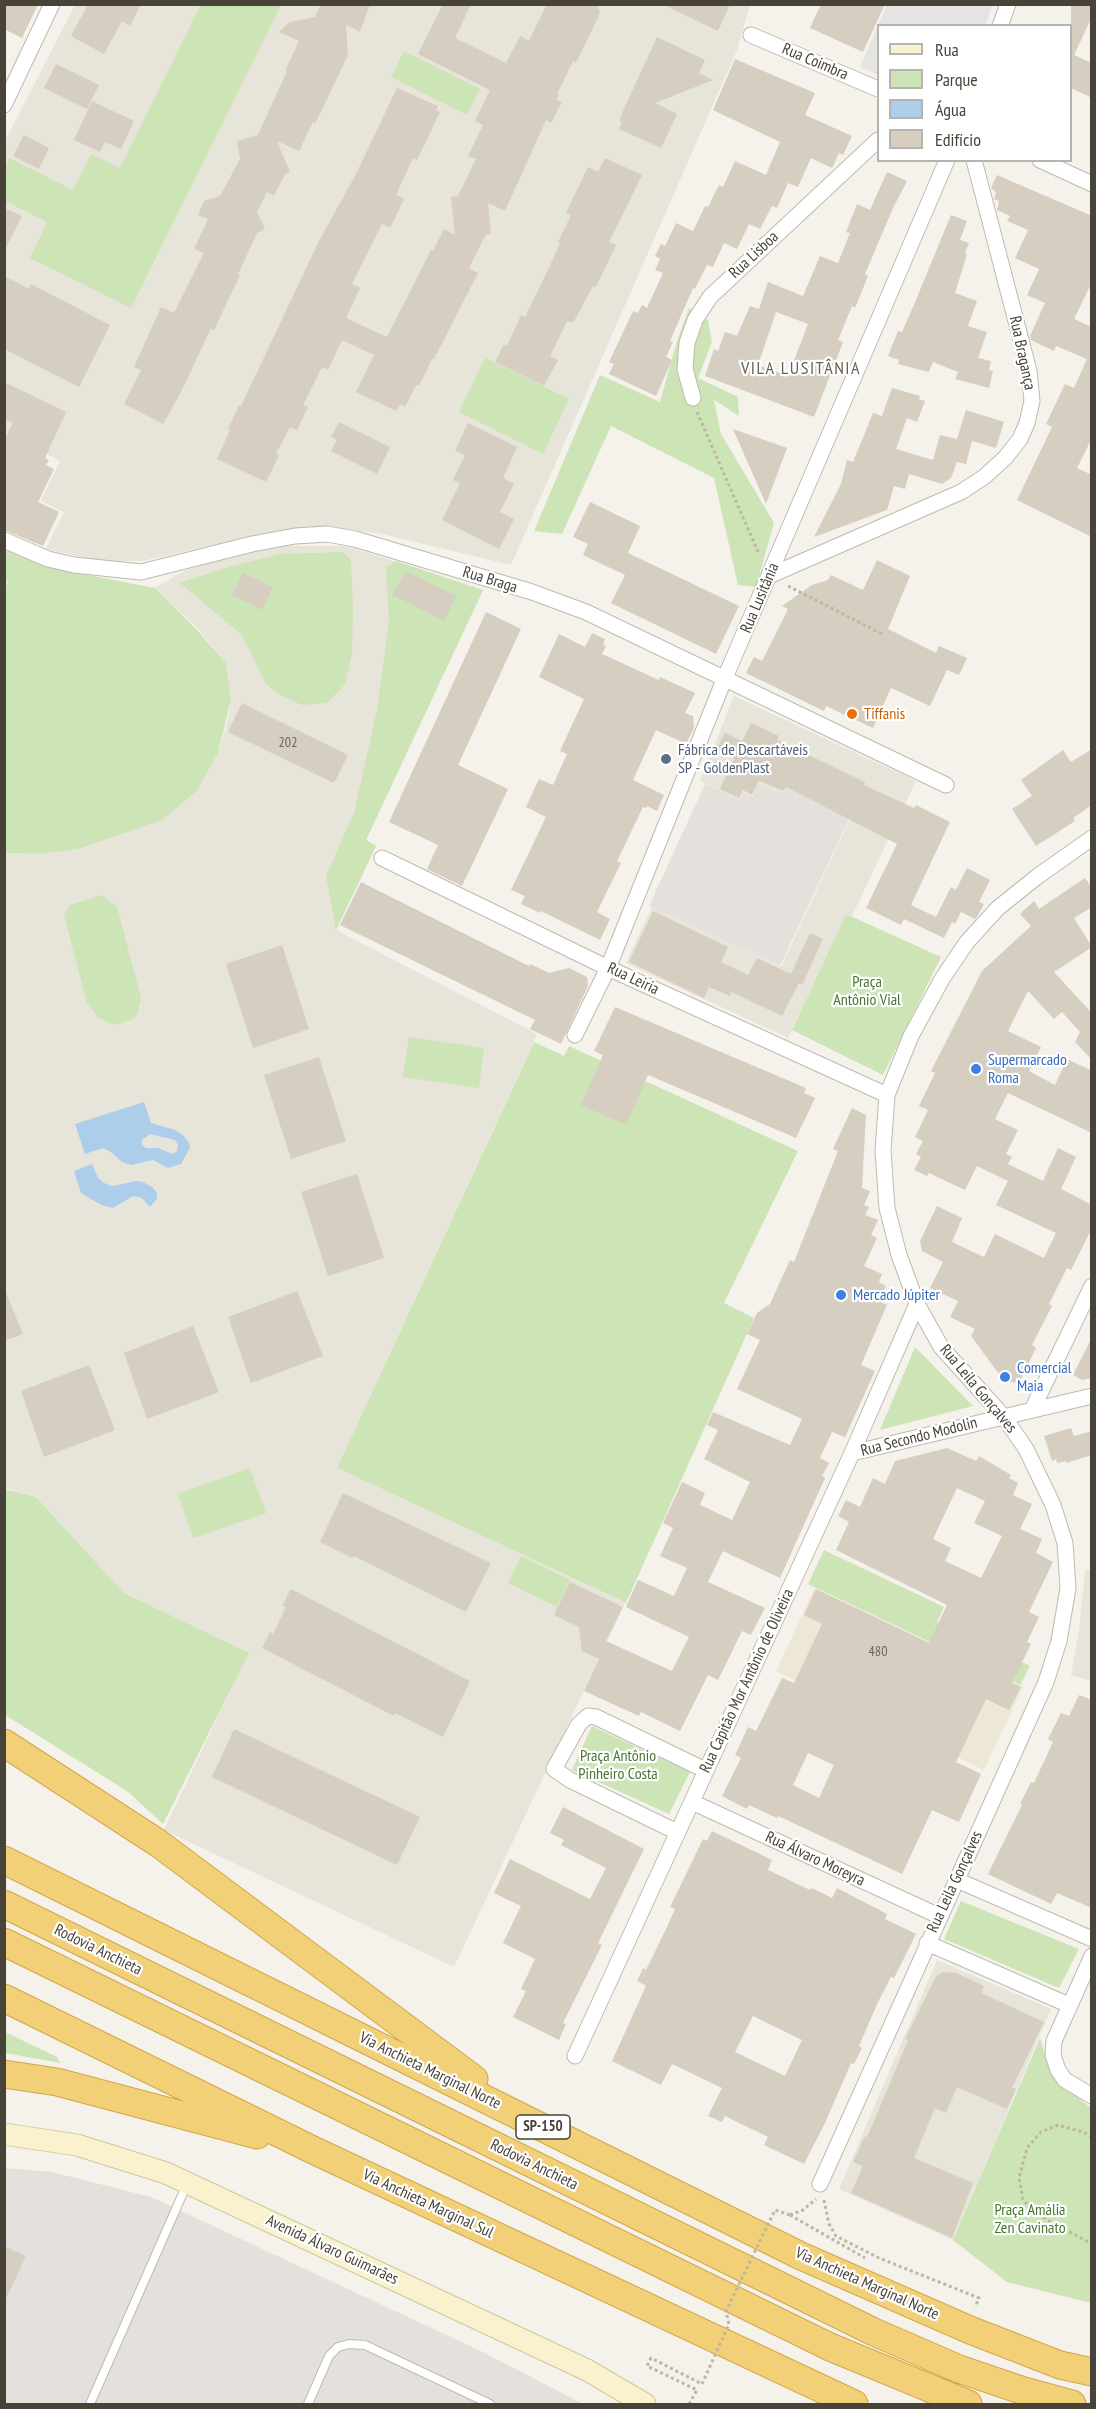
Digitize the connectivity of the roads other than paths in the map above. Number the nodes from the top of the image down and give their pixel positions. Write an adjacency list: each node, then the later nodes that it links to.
1 (52, 4): 6 (street)
2 (1008, 4): 3 (street)
3 (1001, 24)
4 (751, 35): 5 (street, Rua Coimbra)
5 (877, 88)
6 (4, 105)
7 (877, 142): 12 (street, Rua Lisboa)
8 (946, 162): 14 (street, Rua Lusitânia)
9 (976, 162): 14 (street, Rua Bragança)
10 (1044, 162): 11 (street)
11 (1092, 184)
12 (693, 398)
13 (4, 540): 15 (street, Rua Braga)
14 (769, 576): 15 (street, Rua Lusitânia)
15 (724, 680): 16 (street, Rua Braga); 19 (street, Rua Lusitânia)
16 (946, 786)
17 (1092, 838): 21 (street, Rua Leila Gonçalves)
18 (382, 858): 19 (street, Rua Leiria)
19 (608, 968): 20 (street, Rua Lusitânia); 21 (street, Rua Leiria)
20 (575, 1035)
21 (887, 1095): 23 (street, Rua Leila Gonçalves)
22 (1092, 1286): 25 (street)
23 (916, 1304): 26 (street, Rua Leila Gonçalves); 27 (street, Rua Capitão Mor Antônio de Oliveira)
24 (1092, 1396): 25 (street, Rua Secondo Modolin)
25 (1032, 1410): 26 (street, Rua Secondo Modolin)
26 (1004, 1417): 27 (street, Rua Secondo Modolin); 33 (street, Rua Leila Gonçalves)
27 (852, 1454): 29 (street, Rua Capitão Mor Antônio de Oliveira)
28 (4, 1743): 45 (highway)
29 (705, 1770): 30 (street, Rua Capitão Mor Antônio de Oliveira); 31 (street)
30 (692, 1802): 31 (street, Rua Capitão Mor Antônio de Oliveira); 35 (street, Rua Álvaro Moreyra)
31 (677, 1832): 42 (street, Rua Capitão Mor Antônio de Oliveira)
32 (4, 1860): 45 (highway, Via Anchieta Marginal Norte / SP-150)
33 (957, 1881): 35 (street, Rua Leila Gonçalves); 36 (street)
34 (4, 1904): 57 (highway, Rodovia Anchieta / SP-150)
35 (939, 1916): 38 (street, Rua Leila Gonçalves)
36 (1092, 1939)
37 (4, 1941): 56 (highway, Rodovia Anchieta)
38 (927, 1943): 41 (street); 49 (street, Rua Leila Gonçalves)
39 (1092, 1956): 41 (street)
40 (4, 1998): 47 (highway, Via Anchieta Marginal Sul)
41 (1069, 2005): 44 (street)
42 (575, 2056)
43 (4, 2074): 47 (highway)
44 (1092, 2096)
45 (532, 2122): 50 (highway, Via Anchieta Marginal Norte / SP-150)
46 (4, 2134): 48 (street, Avenida Álvaro Guimarães)
47 (313, 2150): 55 (highway, Via Anchieta Marginal Sul)
48 (188, 2182): 51 (lane); 54 (street, Avenida Álvaro Guimarães)
49 (820, 2184)
50 (1092, 2372)
51 (90, 2404)
52 (308, 2404): 53 (lane)
53 (490, 2404)
54 (645, 2404)
55 (854, 2404)
56 (968, 2404)
57 (1072, 2404)

